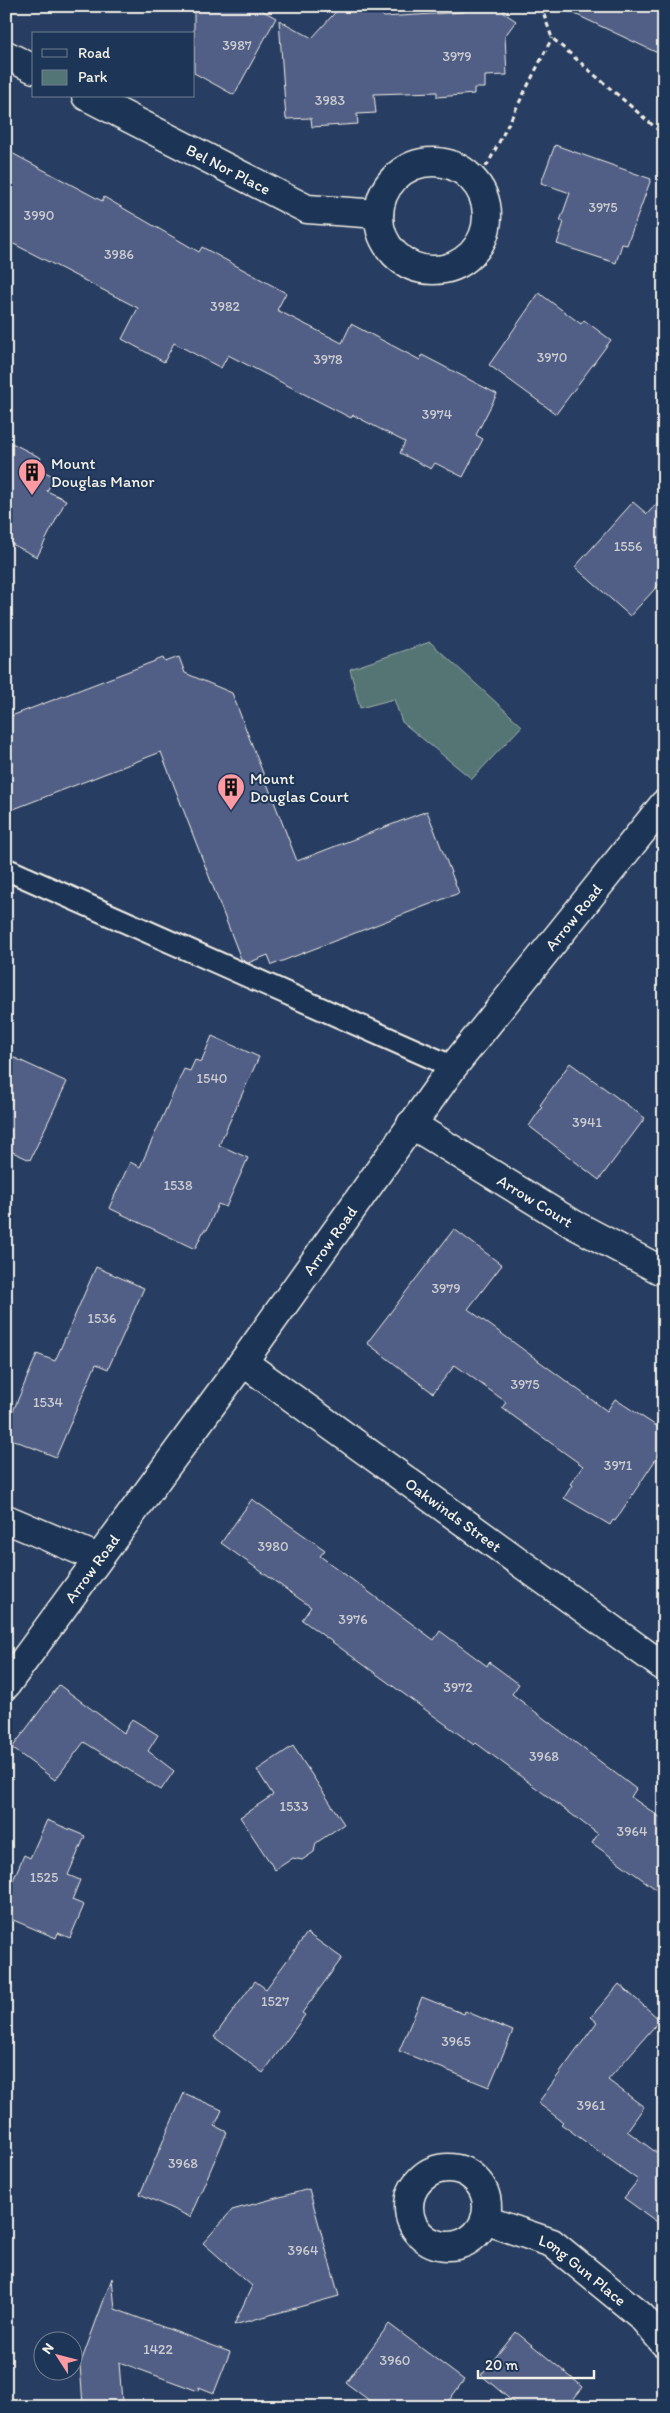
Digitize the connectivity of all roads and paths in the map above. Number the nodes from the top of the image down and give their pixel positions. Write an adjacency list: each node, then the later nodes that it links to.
1 (541, 6): 2 (path)
2 (552, 38): 6 (path); 7 (path)
3 (6, 55): 4 (street)
4 (32, 69)
5 (90, 98): 8 (street, Bel Nor Place)
6 (664, 135)
7 (476, 182): 8 (street); 8 (street)
8 (379, 214)
9 (664, 804): 11 (street, Arrow Road)
10 (6, 869): 11 (lane)
11 (453, 1067): 12 (street, Arrow Road)
12 (411, 1124): 13 (street, Arrow Court); 14 (street, Arrow Road)
13 (664, 1272)
14 (243, 1362): 16 (street, Arrow Road); 17 (street, Oakwinds Street)
15 (6, 1519): 16 (street)
16 (98, 1558): 18 (street, Arrow Road)
17 (664, 1667)
18 (6, 1685)
19 (485, 2220): 20 (street, Long Gun Place)
20 (664, 2343)

